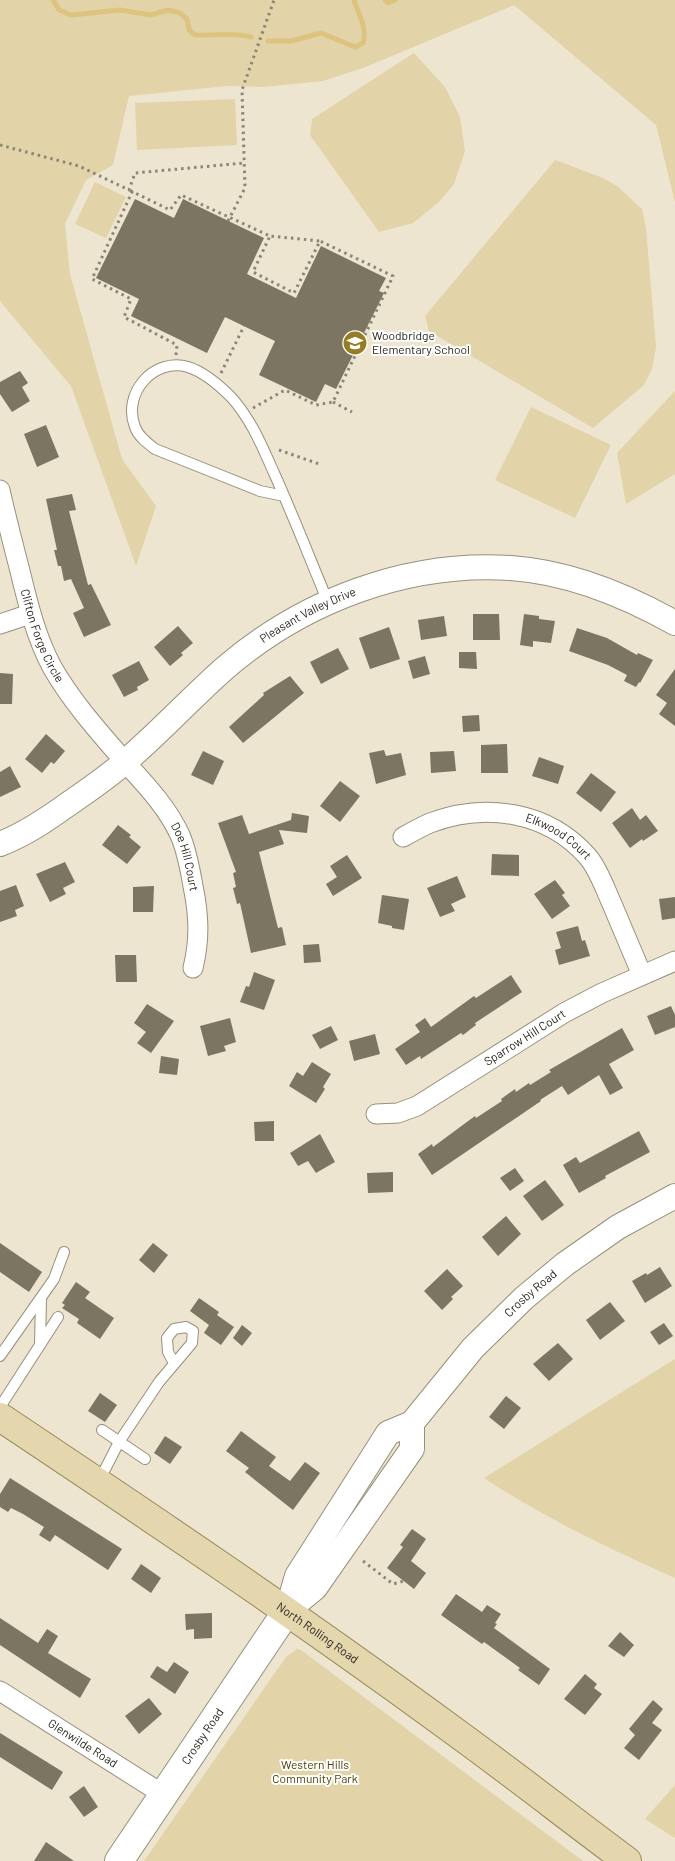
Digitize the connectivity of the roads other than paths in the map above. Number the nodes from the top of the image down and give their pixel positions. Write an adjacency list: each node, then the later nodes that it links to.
1 (0, 490): 4 (street, Clifton Forge Circle)
2 (284, 496): 2 (lane); 3 (lane)
3 (328, 602): 5 (street, Pleasant Valley Drive); 7 (street, Pleasant Valley Drive)
4 (30, 614): 6 (street); 7 (street, Clifton Forge Circle)
5 (675, 623)
6 (0, 624)
7 (125, 762): 9 (street, Pleasant Valley Drive); 11 (street, Doe Hill Court)
8 (403, 837): 12 (street, Elkwood Court)
9 (0, 844)
10 (675, 961): 12 (street, Sparrow Hill Court)
11 (193, 968)
12 (642, 975): 13 (street, Sparrow Hill Court)
13 (376, 1114)
14 (675, 1196): 27 (street, Crosby Road)
15 (64, 1252): 16 (lane)
16 (41, 1298): 18 (lane); 19 (lane)
17 (58, 1317): 18 (lane)
18 (40, 1345): 21 (lane)
19 (0, 1356)
20 (174, 1363): 24 (lane)
21 (0, 1407)
22 (0, 1416): 26 (main road, North Rolling Road)
23 (102, 1430): 24 (lane)
24 (119, 1442): 25 (lane); 26 (lane)
25 (144, 1460)
26 (98, 1482): 27 (main road, North Rolling Road)
27 (287, 1611): 29 (main road, Crosby Road); 31 (main road, North Rolling Road)
28 (0, 1691): 29 (street, Glenwilde Road)
29 (164, 1795): 30 (main road, Crosby Road)
30 (119, 1861)
31 (627, 1861)

